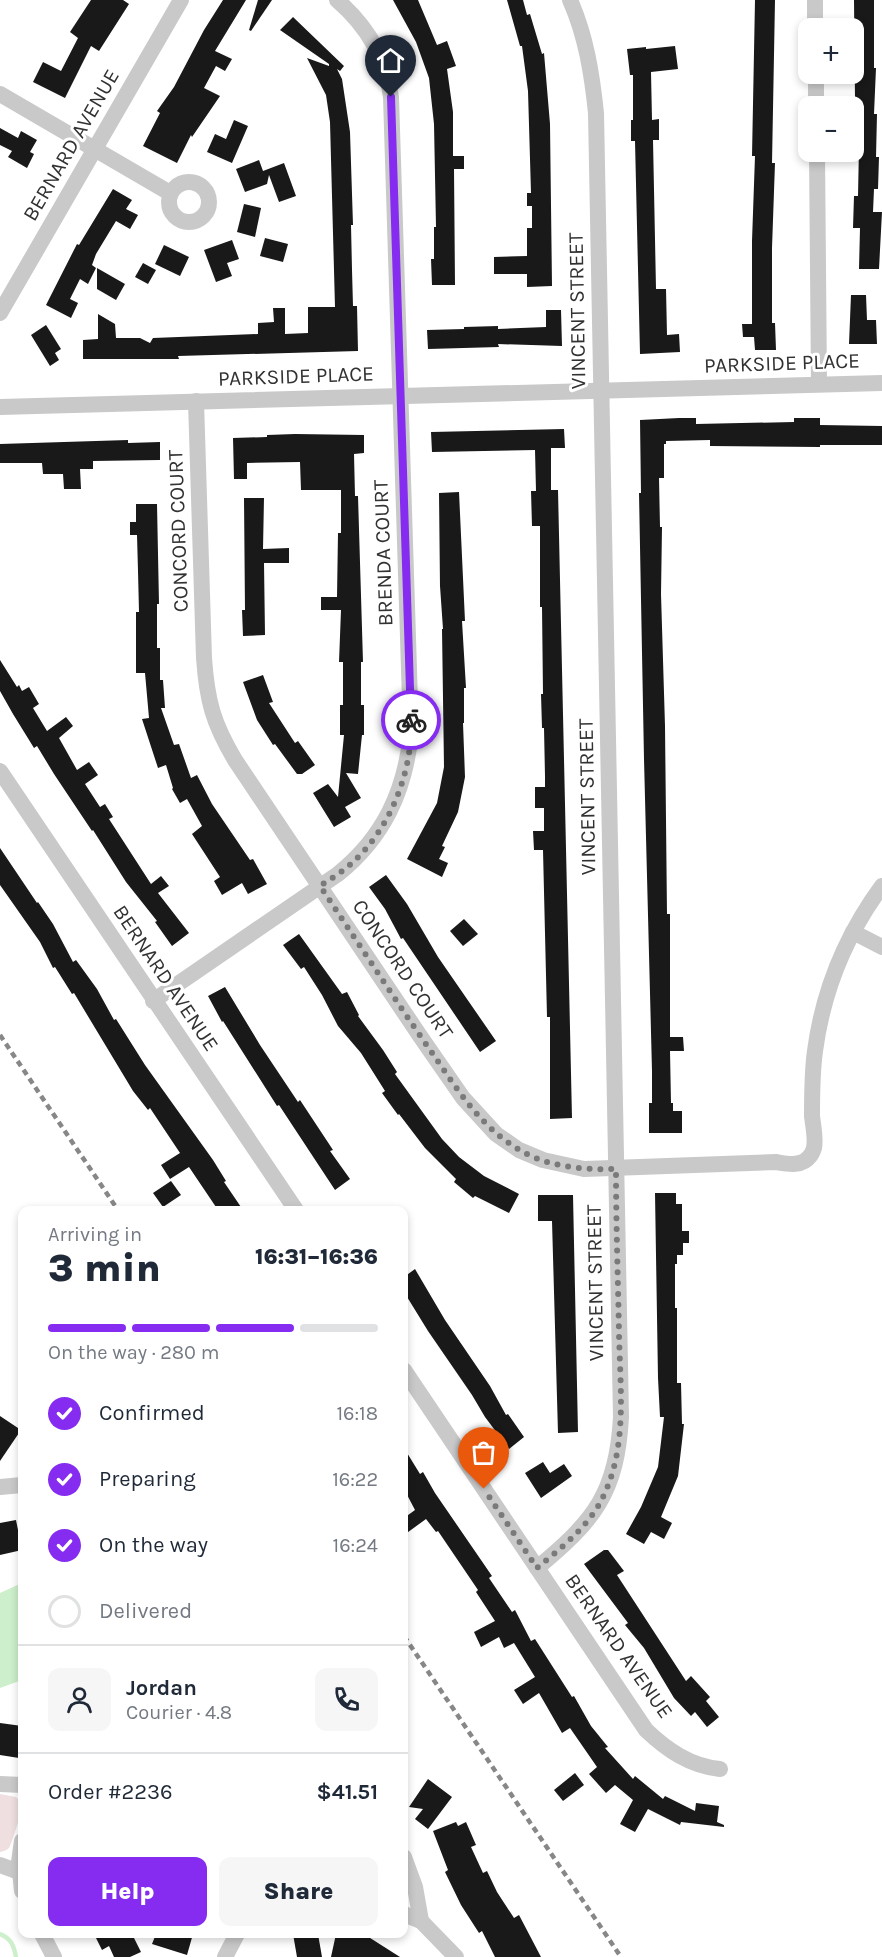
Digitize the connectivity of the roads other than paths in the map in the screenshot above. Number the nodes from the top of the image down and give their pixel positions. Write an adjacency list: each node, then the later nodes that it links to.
1 (181, 0): 7 (street, BERNARD AVENUE)
2 (337, 0): 14 (street, BRENDA COURT)
3 (570, 0): 13 (street, VINCENT STREET)
4 (815, 0): 5 (street)
5 (815, 18)
6 (0, 94): 7 (street)
7 (95, 149): 9 (street); 10 (street, BERNARD AVENUE)
8 (817, 162): 12 (street)
9 (170, 193)
10 (0, 313)
11 (882, 383): 12 (street, PARKSIDE PLACE)
12 (819, 384): 13 (street, PARKSIDE PLACE)
13 (600, 391): 14 (street, PARKSIDE PLACE); 23 (street, VINCENT STREET)
14 (400, 395): 15 (street, PARKSIDE PLACE); 18 (street, BRENDA COURT)
15 (196, 402): 16 (street, PARKSIDE PLACE); 18 (street, CONCORD COURT)
16 (0, 407)
17 (0, 771): 22 (street, BERNARD AVENUE)
18 (320, 886): 22 (street, BRENDA COURT); 23 (street, CONCORD COURT)
19 (882, 886): 20 (street)
20 (853, 932): 21 (street); 23 (street, CONCORD COURT)
21 (882, 947)
22 (153, 1001): 24 (street, BERNARD AVENUE)
23 (616, 1169): 28 (street, VINCENT STREET)
24 (293, 1206)
25 (408, 1376): 28 (street, BERNARD AVENUE)
26 (18, 1485): 27 (street)
27 (0, 1487)
28 (537, 1568): 29 (street, BERNARD AVENUE)
29 (720, 1768)
30 (0, 1784): 31 (street)
31 (18, 1785)
32 (0, 1865): 34 (street)
33 (408, 1868): 36 (street)
34 (18, 1872)
35 (408, 1916): 36 (street)
36 (421, 1921): 41 (street)
37 (44, 1938): 39 (street)
38 (235, 1938): 40 (street)
39 (54, 1957)
40 (225, 1957)
41 (456, 1957)

